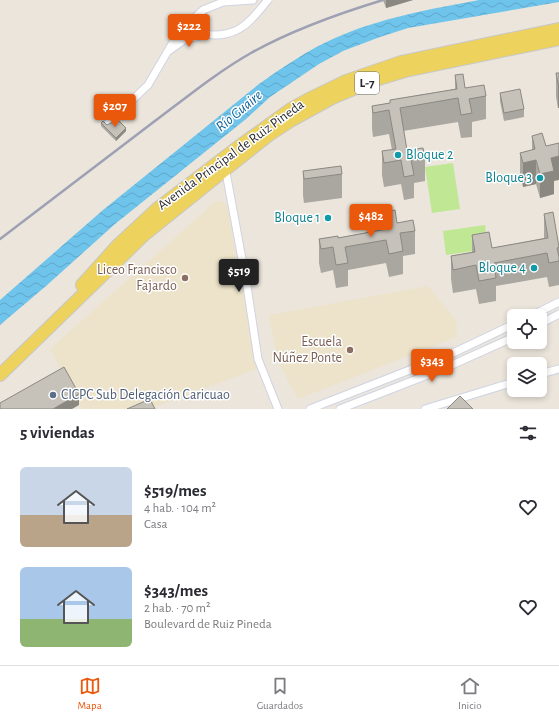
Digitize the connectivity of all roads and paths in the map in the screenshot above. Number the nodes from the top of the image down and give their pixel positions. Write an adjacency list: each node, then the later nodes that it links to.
1 (253, 0): 3 (street)
2 (268, 0): 6 (street)
3 (236, 1): 4 (street)
4 (203, 10): 6 (street); 8 (street)
5 (559, 29): 10 (main road, Avenida Principal de Ruiz Pineda / L-7)
6 (207, 34): 8 (street)
7 (559, 39): 10 (main road, Avenida Principal de Ruiz Pineda / L-7)
8 (166, 52): 9 (street)
9 (108, 123)
10 (223, 164): 19 (main road, Avenida Principal de Ruiz Pineda / L-7); 21 (street)
11 (559, 302): 12 (street)
12 (545, 309)
13 (559, 314): 14 (street)
14 (547, 320)
15 (507, 327): 22 (street)
16 (507, 340): 23 (street)
17 (559, 369): 18 (street)
18 (547, 372)
19 (0, 375)
20 (507, 384): 24 (street)
21 (278, 409)
22 (310, 409)
23 (340, 409)
24 (425, 409)

